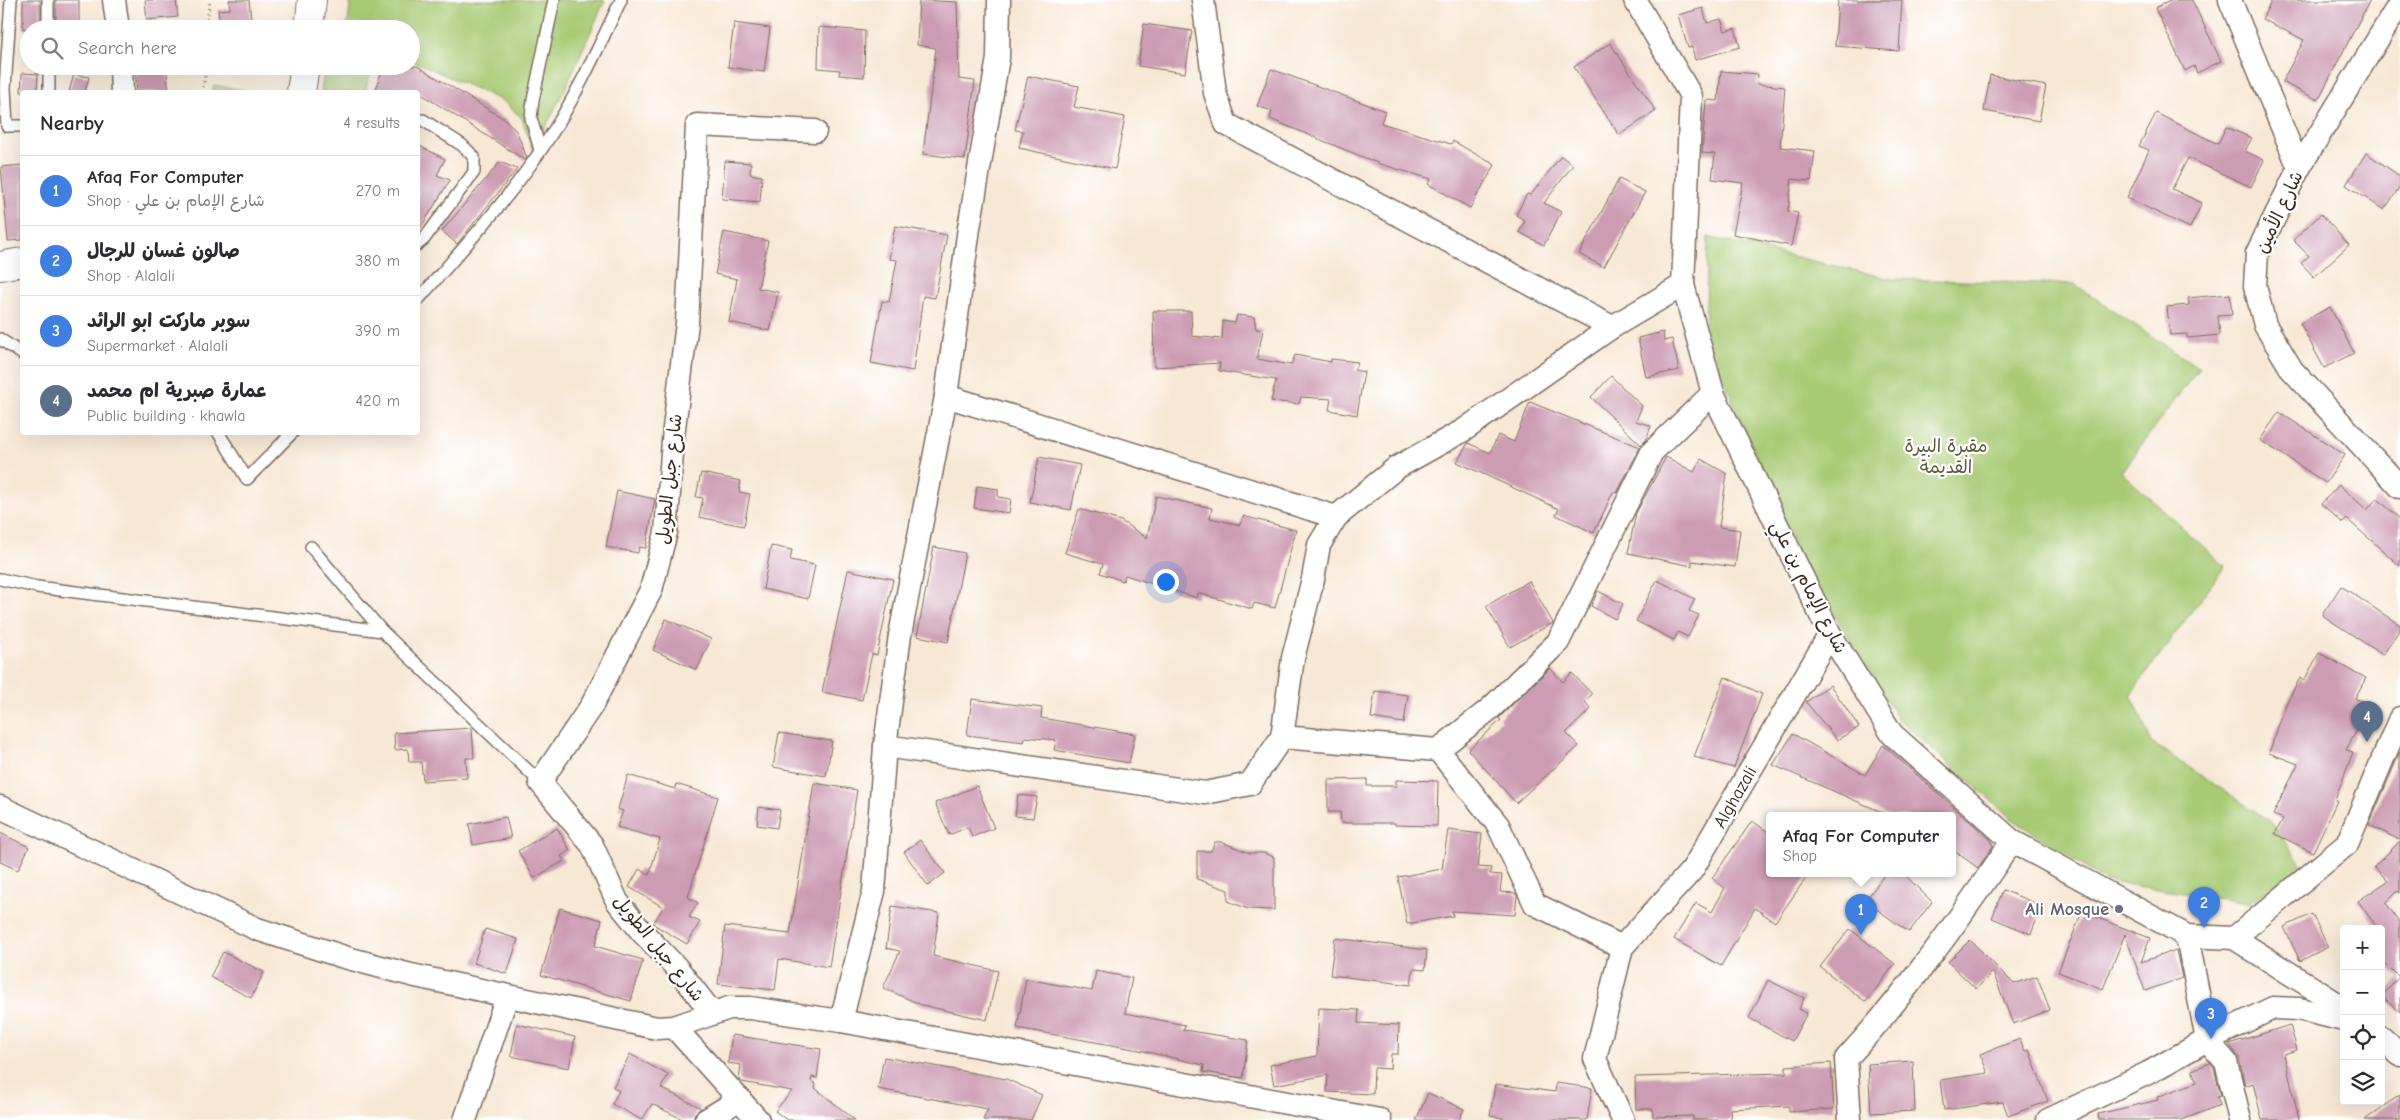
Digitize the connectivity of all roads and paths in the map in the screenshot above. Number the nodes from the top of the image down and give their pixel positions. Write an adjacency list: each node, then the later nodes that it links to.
1 (11, 0): 26 (lane)
2 (48, 0): 13 (lane)
3 (114, 0): 14 (street)
4 (210, 0): 15 (path)
5 (312, 0): 16 (street)
6 (554, 0): 28 (lane)
7 (621, 0): 28 (lane)
8 (999, 0): 39 (street)
9 (1203, 0): 35 (street)
10 (1635, 0): 33 (street, شارع الإمام بن علي)
11 (2230, 0): 29 (street)
12 (2400, 3): 29 (street, شارع الأمين)
13 (48, 20)
14 (117, 20)
15 (207, 20)
16 (310, 20)
17 (48, 75): 21 (lane)
18 (121, 75): 22 (street)
19 (206, 75): 23 (path)
20 (304, 75): 24 (street)
21 (49, 90)
22 (122, 90)
23 (202, 90)
24 (302, 90)
25 (423, 120): 30 (lane)
26 (20, 126)
27 (815, 130): 53 (street, شارع جبل الطويل)
28 (540, 150): 34 (lane)
29 (2299, 168): 42 (street, شارع الأمين)
30 (420, 242)
31 (20, 262): 32 (street)
32 (0, 266)
33 (1683, 285): 35 (street); 38 (street, شارع الإمام بن علي)
34 (420, 298)
35 (1612, 327): 43 (street)
36 (0, 338): 37 (lane)
37 (20, 353)
38 (1713, 393): 47 (street, شارع الإمام بن علي); 52 (street)
39 (946, 396): 43 (street); 50 (street)
40 (220, 435): 41 (lane)
41 (290, 435)
42 (2400, 487)
43 (1336, 516): 49 (street)
44 (311, 547): 46 (lane)
45 (0, 579): 46 (lane)
46 (382, 631): 53 (lane)
47 (1830, 634): 55 (street, شارع الإمام بن علي); 58 (street, Alghazali)
48 (2400, 718): 51 (street)
49 (1282, 737): 50 (street); 52 (street)
50 (885, 746): 63 (street)
51 (2394, 749): 57 (street)
52 (1438, 750): 58 (street)
53 (540, 782): 61 (street, شارع جبل الطويل)
54 (0, 807): 59 (street)
55 (2012, 841): 56 (street, شارع الإمام بن علي); 74 (street)
56 (2187, 936): 57 (street); 65 (street)
57 (2234, 938): 60 (street)
58 (1622, 947): 73 (street)
59 (507, 996): 64 (street); 69 (street)
60 (2340, 1005)
61 (712, 1013): 63 (street); 64 (street)
62 (2340, 1019): 65 (street)
63 (842, 1021): 72 (street)
64 (674, 1027): 68 (street)
65 (2207, 1040): 75 (street); 76 (street)
66 (2385, 1042): 67 (street)
67 (2400, 1055)
68 (740, 1099): 70 (street); 71 (street)
69 (465, 1120)
70 (706, 1120)
71 (758, 1120)
72 (1380, 1120)
73 (1623, 1120)
74 (1850, 1120)
75 (2048, 1120)
76 (2240, 1120)

